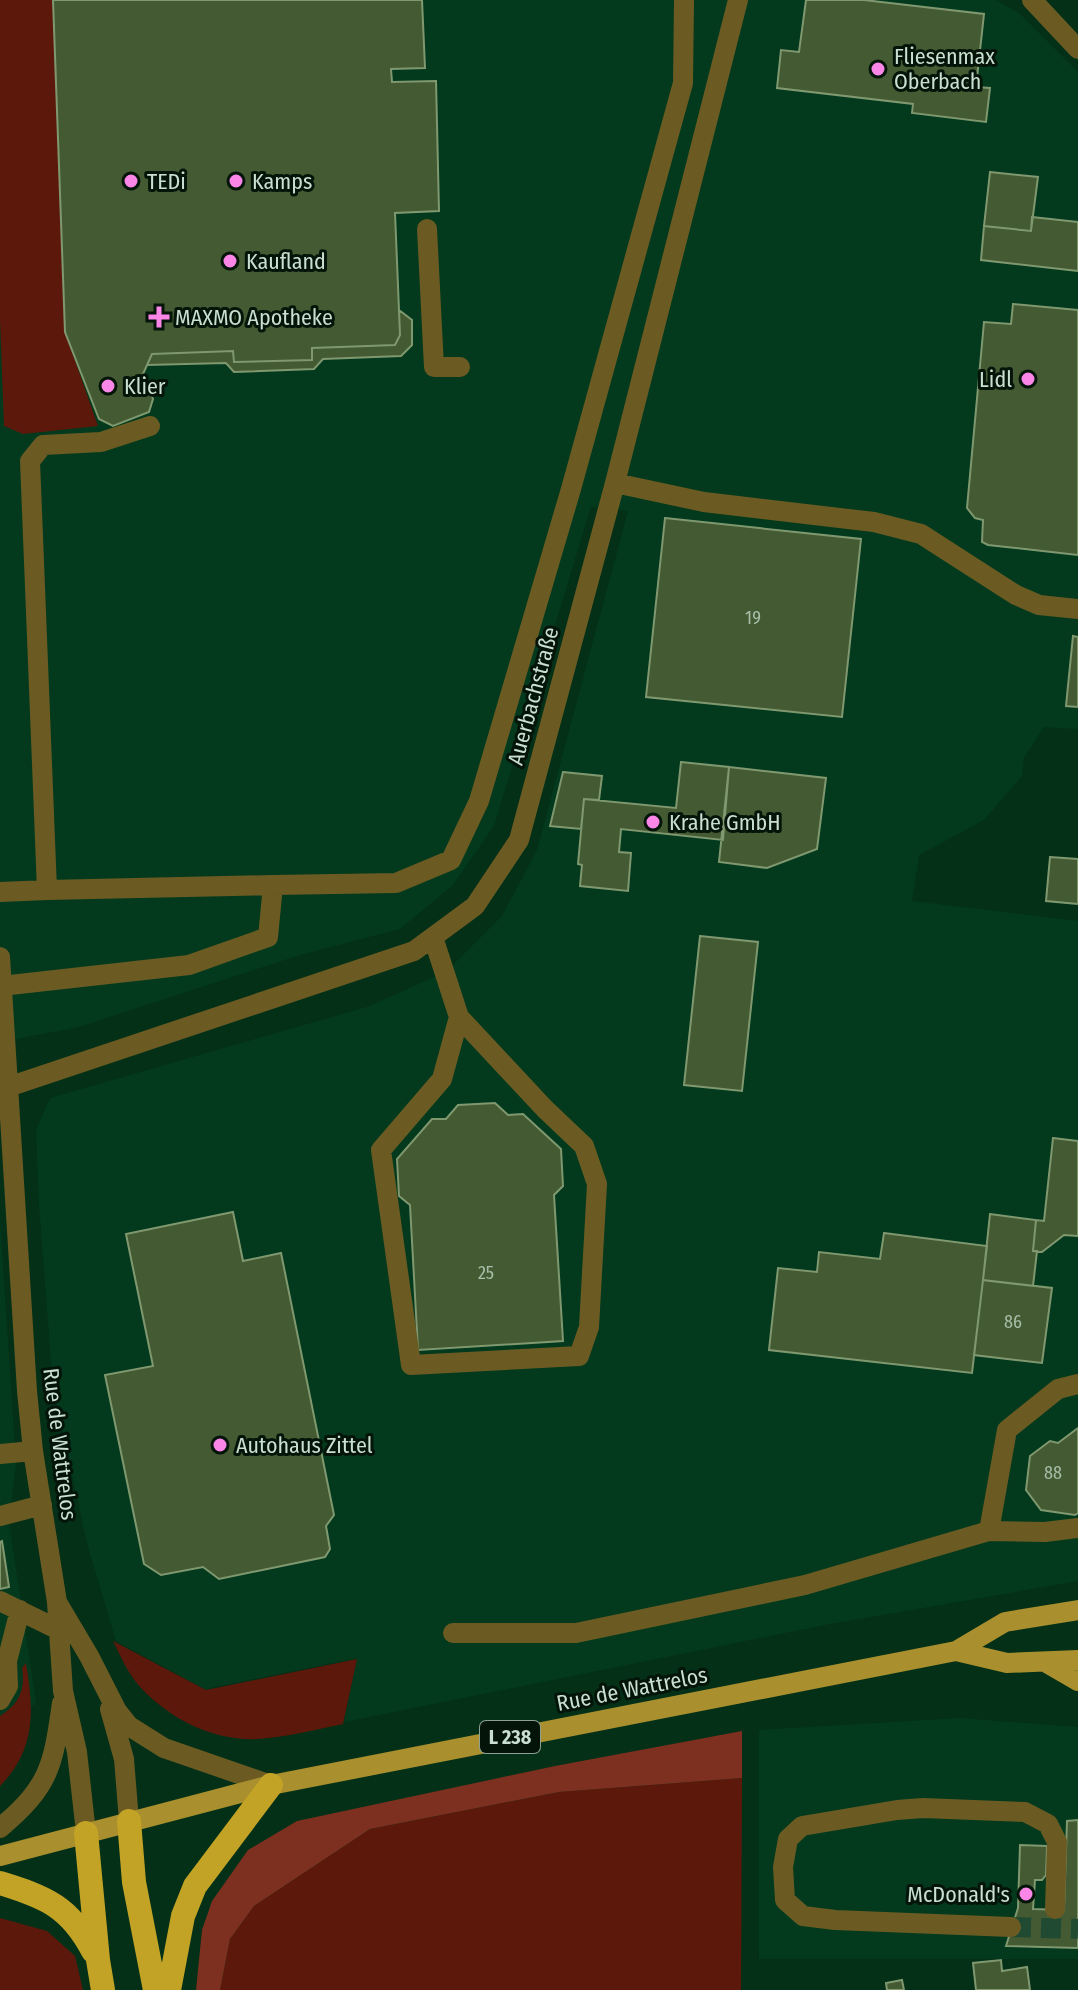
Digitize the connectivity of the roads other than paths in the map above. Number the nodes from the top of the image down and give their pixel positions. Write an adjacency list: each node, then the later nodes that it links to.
1 (684, 0): 10 (street)
2 (738, 0): 8 (street, Auerbachstraße)
3 (1032, 0): 4 (street)
4 (1075, 42)
5 (427, 229): 6 (street)
6 (460, 367)
7 (150, 426): 11 (street)
8 (615, 483): 9 (street); 13 (street, Auerbachstraße)
9 (1078, 609)
10 (273, 885): 11 (street); 15 (street)
11 (47, 890): 12 (street)
12 (0, 892)
13 (433, 937): 16 (street); 17 (street, Auerbachstraße)
14 (0, 957): 15 (street, Rue de Wattrelos)
15 (1, 986): 17 (street, Rue de Wattrelos)
16 (459, 1017): 16 (street)
17 (8, 1087): 18 (street, Rue de Wattrelos)
18 (8, 1221): 20 (street, Rue de Wattrelos)
19 (1078, 1384): 25 (street)
20 (33, 1451): 21 (street); 22 (street, Rue de Wattrelos)
21 (0, 1454)
22 (42, 1505): 23 (street); 27 (street, Rue de Wattrelos)
23 (0, 1516)
24 (1078, 1528): 25 (street)
25 (989, 1531): 31 (street)
26 (0, 1601): 28 (street)
27 (57, 1602): 30 (street, Rue de Wattrelos); 36 (street, Rue de Wattrelos)
28 (20, 1610): 30 (street); 38 (street)
29 (1078, 1610): 32 (main road, Rue de Wattrelos / L 238)
30 (57, 1629): 37 (street, Rue de Wattrelos)
31 (453, 1633)
32 (956, 1651): 34 (main road, Rue de Wattrelos / L 238); 39 (main road, Rue de Wattrelos / L 238)
33 (1078, 1660): 34 (main road, Rue de Wattrelos / L 238)
34 (1047, 1663): 35 (main road)
35 (1078, 1681)
36 (103, 1686): 39 (street, Rue de Wattrelos); 40 (street, Rue de Wattrelos)
37 (63, 1691): 41 (street, Rue de Wattrelos); 42 (street, Rue de Wattrelos)
38 (0, 1700)
39 (271, 1785): 40 (main road, Rue de Wattrelos / L 238); 50 (highway)
40 (129, 1821): 42 (main road, Rue de Wattrelos / L 238); 49 (highway)
41 (0, 1828)
42 (86, 1833): 43 (main road, Rue de Wattrelos / L 238); 47 (highway)
43 (0, 1856)
44 (0, 1883): 47 (highway)
45 (1055, 1909): 46 (street)
46 (1011, 1927)
47 (98, 1960): 48 (highway)
48 (103, 1990)
49 (155, 1990)
50 (169, 1990)

